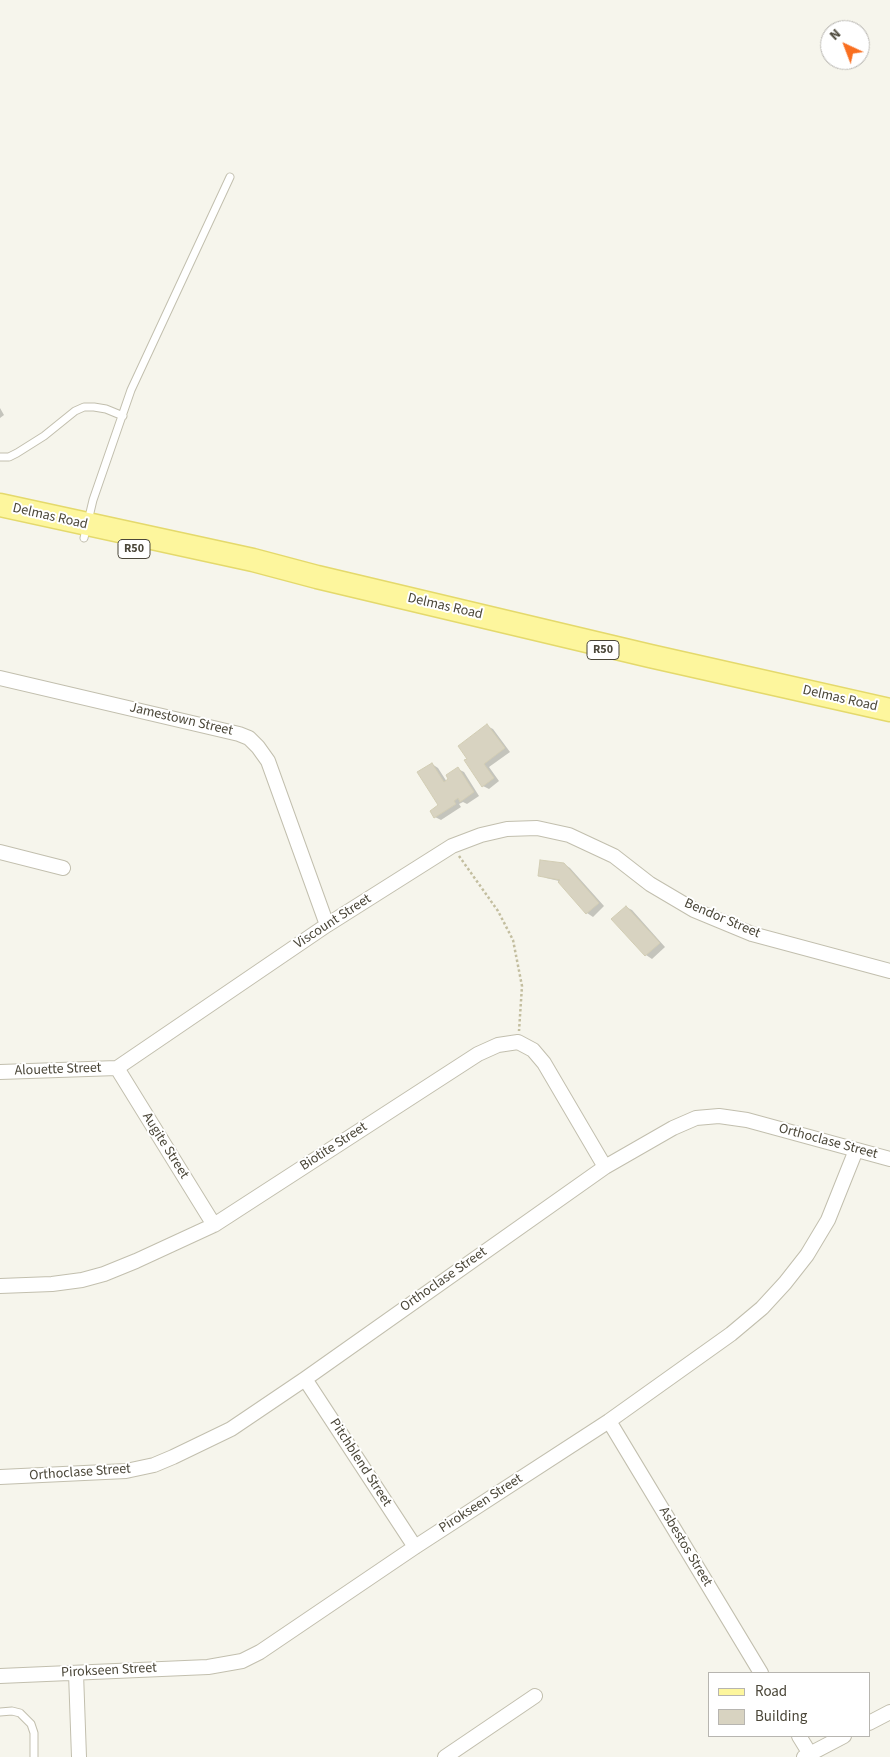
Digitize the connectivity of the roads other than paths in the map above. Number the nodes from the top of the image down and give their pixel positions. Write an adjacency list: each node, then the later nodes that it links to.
1 (230, 177): 2 (lane)
2 (123, 416): 3 (lane); 6 (lane)
3 (0, 457)
4 (0, 505): 6 (main road, Delmas Road / R50)
5 (0, 518): 6 (main road, Delmas Road / R50)
6 (86, 532): 8 (main road, Delmas Road / R50); 9 (main road, Delmas Road / R50)
7 (0, 678): 13 (street, Jamestown Street)
8 (890, 710)
9 (890, 717)
10 (569, 835): 13 (street, Viscount Street); 14 (street, Bendor Street)
11 (0, 852): 12 (street)
12 (63, 868)
13 (327, 926): 15 (street, Viscount Street)
14 (890, 971)
15 (117, 1068): 16 (street, Alouette Street); 20 (street, Augite Street)
16 (0, 1072)
17 (856, 1150): 18 (street, Orthoclase Street); 19 (street, Orthoclase Street); 23 (street, Pirokseen Street)
18 (890, 1159)
19 (605, 1167): 20 (street, Biotite Street); 22 (street, Orthoclase Street)
20 (214, 1225): 21 (street, Biotite Street)
21 (0, 1286)
22 (306, 1379): 24 (street, Orthoclase Street); 25 (street, Pitchblend Street)
23 (609, 1421): 25 (street, Pirokseen Street); 26 (street, Asbestos Street)
24 (0, 1477)
25 (415, 1547): 27 (street, Pirokseen Street)
26 (760, 1672)
27 (76, 1673): 28 (street, Pirokseen Street); 37 (street)
28 (0, 1676)
29 (535, 1696): 38 (street)
30 (0, 1712): 36 (lane)
31 (890, 1712): 32 (street)
32 (870, 1722)
33 (799, 1737): 35 (street)
34 (842, 1737): 35 (street)
35 (807, 1756)
36 (34, 1757)
37 (79, 1757)
38 (445, 1757)

